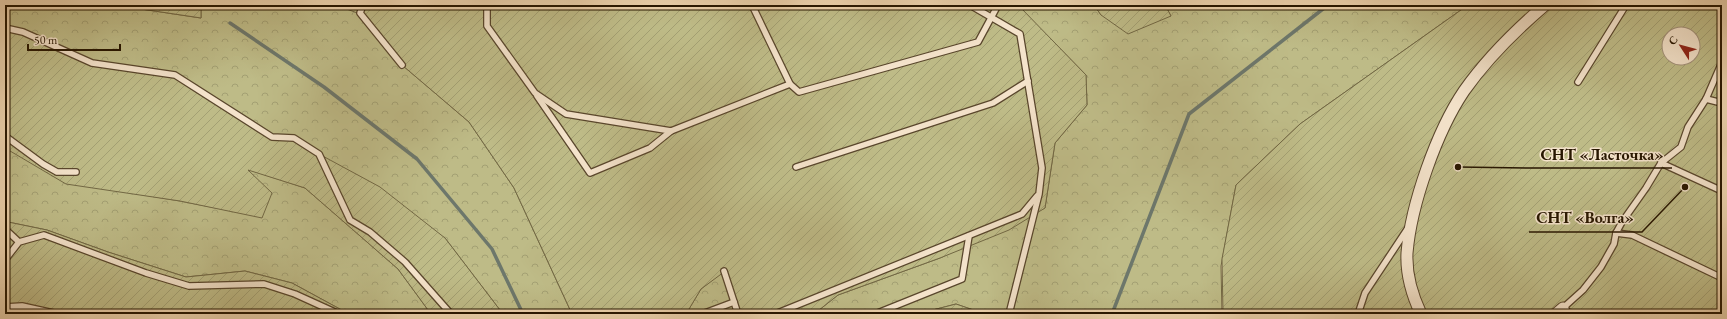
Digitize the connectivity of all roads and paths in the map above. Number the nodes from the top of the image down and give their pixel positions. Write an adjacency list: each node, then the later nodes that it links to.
1 (363, 5): 13 (lane)
2 (487, 5): 17 (lane)
3 (641, 5): 4 (lane)
4 (648, 5)
5 (752, 5): 16 (lane)
6 (970, 5): 10 (lane)
7 (998, 5): 10 (lane)
8 (1545, 5): 27 (street)
9 (1626, 5): 15 (lane)
10 (991, 17): 14 (lane); 16 (lane)
11 (5, 28): 42 (lane)
12 (1722, 62): 18 (lane)
13 (402, 65)
14 (1028, 81): 23 (lane); 26 (lane)
15 (1578, 82)
16 (790, 84): 20 (lane)
17 (535, 93): 20 (lane); 20 (lane)
18 (1706, 99): 19 (lane); 22 (lane)
19 (1722, 103)
20 (671, 131)
21 (5, 136): 24 (lane)
22 (1661, 163): 25 (lane); 29 (lane)
23 (796, 167)
24 (76, 172)
25 (1722, 191)
26 (1039, 194): 30 (lane); 47 (lane)
27 (1411, 223): 48 (lane); 49 (street)
28 (5, 229): 31 (lane)
29 (1616, 233): 34 (lane); 38 (lane)
30 (969, 236): 45 (lane); 46 (lane)
31 (19, 242): 32 (lane); 41 (lane)
32 (5, 260)
33 (724, 271): 35 (lane)
34 (1722, 278)
35 (734, 302): 43 (lane); 44 (lane)
36 (5, 307): 40 (lane)
37 (5, 310): 39 (lane)
38 (1563, 312)
39 (8, 314)
40 (58, 314)
41 (339, 314)
42 (451, 314)
43 (702, 314)
44 (738, 314)
45 (775, 314)
46 (874, 314)
47 (1009, 314)
48 (1358, 314)
49 (1421, 314)

